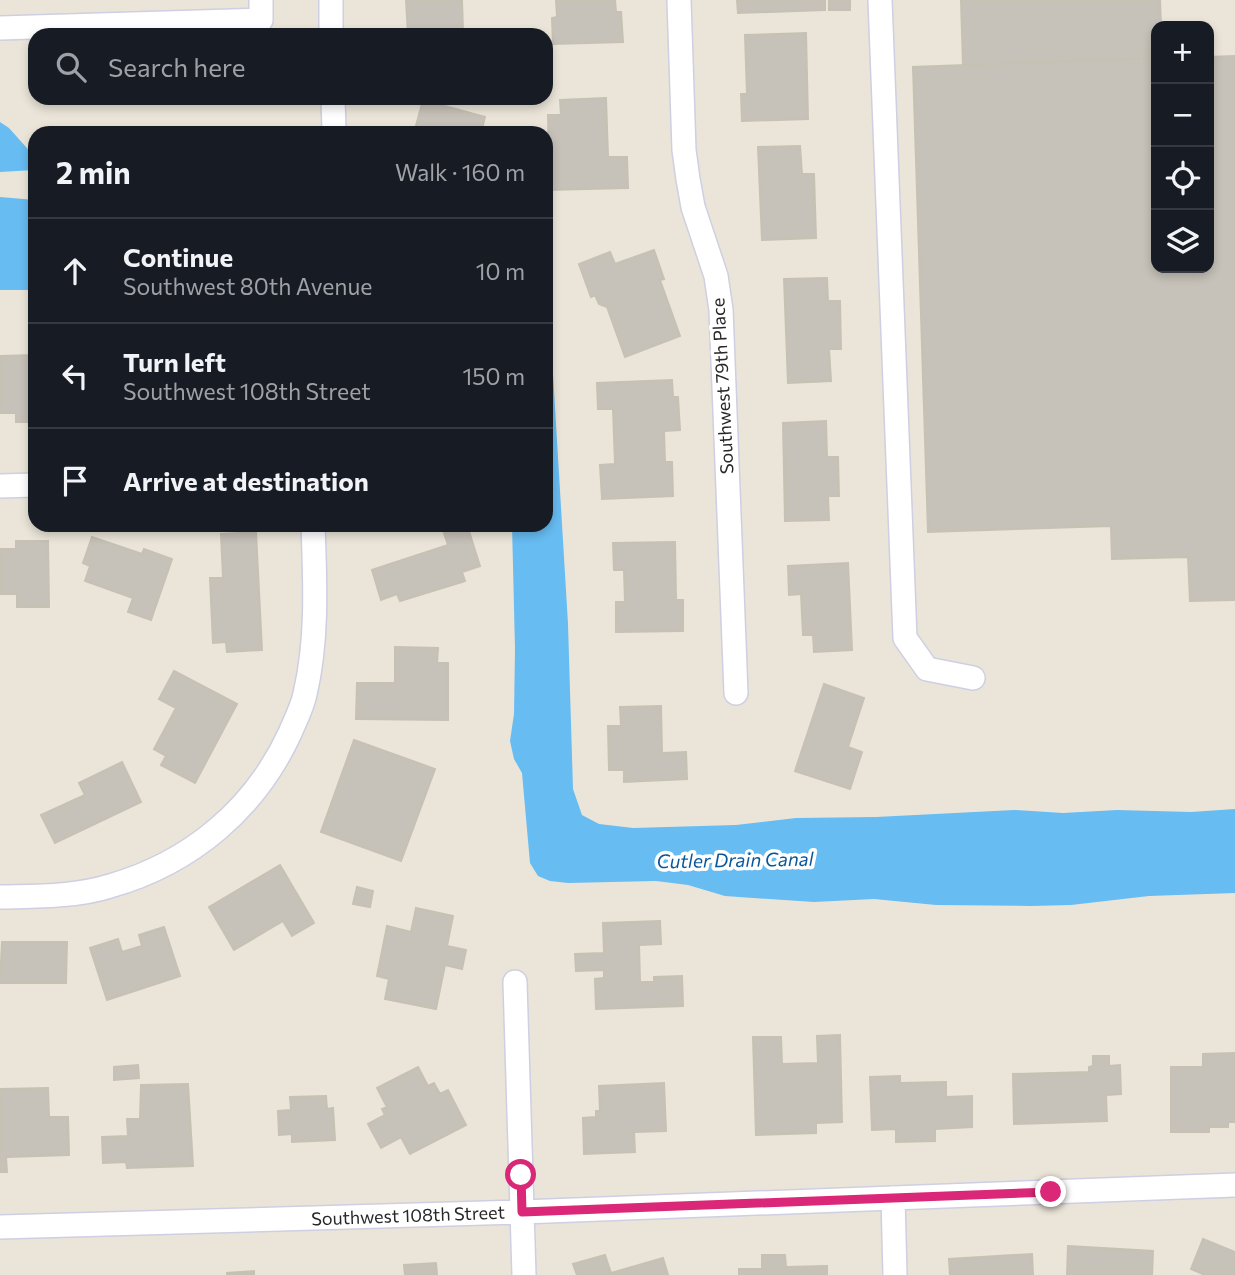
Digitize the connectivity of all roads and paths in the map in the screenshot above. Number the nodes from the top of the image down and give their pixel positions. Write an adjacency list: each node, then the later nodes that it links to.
1 (261, 0): 5 (street)
2 (331, 0): 6 (street)
3 (679, 0): 13 (street, Southwest 79th Place)
4 (880, 0): 12 (street)
5 (0, 28)
6 (331, 28)
7 (333, 105): 8 (street)
8 (334, 126)
9 (28, 485): 10 (street)
10 (0, 486)
11 (313, 532): 14 (street)
12 (974, 678)
13 (736, 693)
14 (0, 897)
15 (515, 982): 18 (street)
16 (1235, 1185): 17 (street, Southwest 108th Street)
17 (893, 1198): 18 (street, Southwest 108th Street); 21 (street)
18 (522, 1212): 19 (street, Southwest 108th Street); 20 (street)
19 (0, 1227)
20 (524, 1275)
21 (895, 1275)

